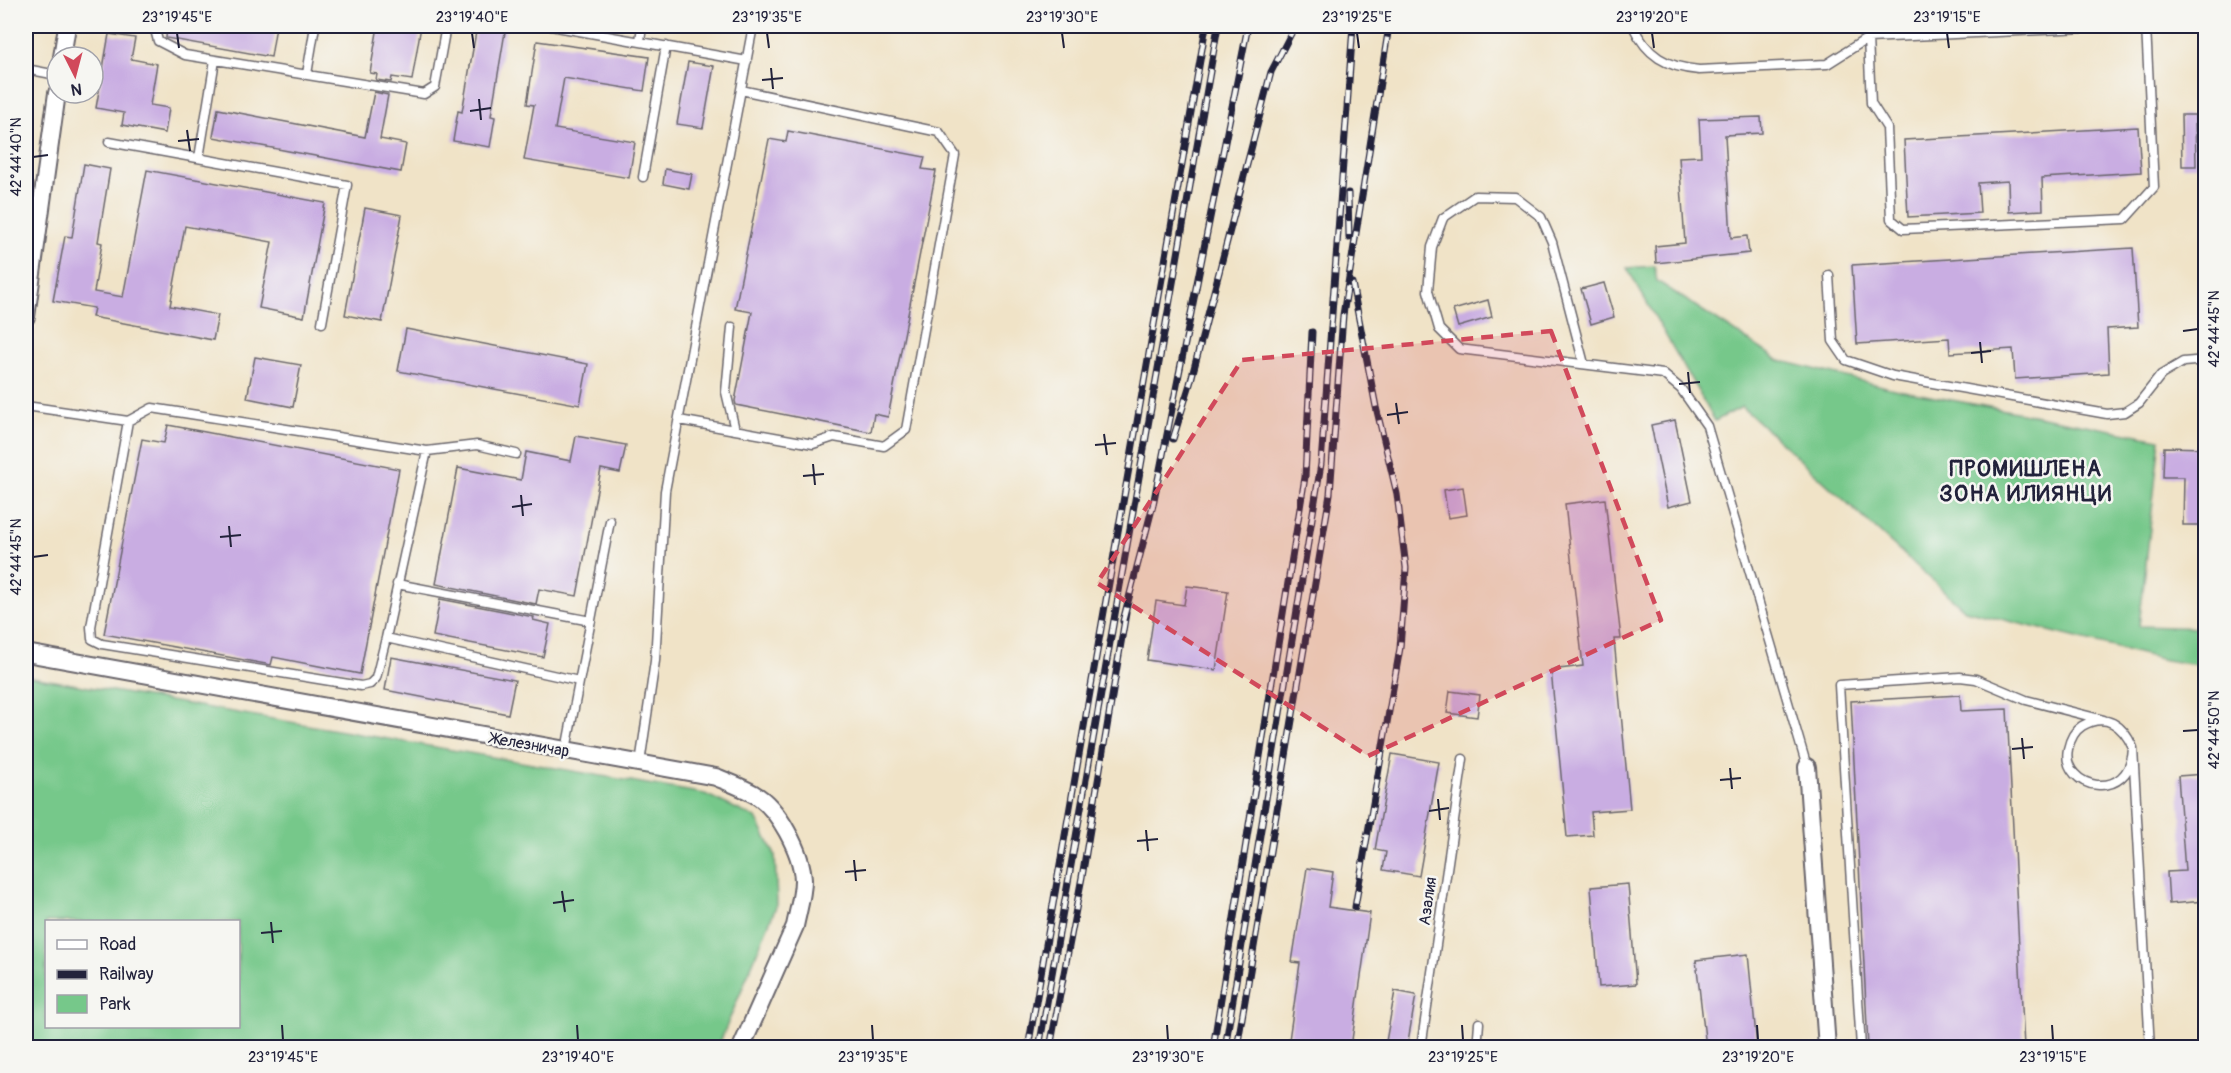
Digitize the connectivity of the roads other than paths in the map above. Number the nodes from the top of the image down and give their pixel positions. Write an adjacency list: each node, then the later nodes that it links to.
1 (67, 26): 13 (street)
2 (154, 26): 15 (lane)
3 (315, 26): 19 (lane)
4 (446, 26): 19 (lane)
5 (551, 26): 12 (lane)
6 (642, 26): 12 (lane)
7 (753, 26): 16 (lane)
8 (1633, 26): 11 (lane)
9 (2127, 26): 11 (lane)
10 (2146, 26): 11 (lane)
11 (1868, 38)
12 (640, 41): 14 (lane)
13 (64, 45)
14 (666, 46): 16 (lane); 24 (lane)
15 (215, 60): 19 (lane); 23 (lane)
16 (747, 61): 20 (lane)
17 (26, 69): 18 (lane)
18 (45, 73)
19 (307, 74)
20 (741, 90): 32 (lane); 34 (lane)
21 (55, 105): 26 (street)
22 (109, 142): 23 (lane)
23 (199, 158): 27 (lane)
24 (643, 177)
25 (1829, 275): 29 (lane)
26 (26, 317)
27 (322, 323)
28 (732, 327): 34 (lane)
29 (2205, 360)
30 (1584, 364): 30 (lane); 48 (lane)
31 (26, 406): 33 (lane)
32 (679, 420): 34 (lane); 47 (lane)
33 (128, 421): 35 (lane); 40 (lane)
34 (735, 430)
35 (427, 451): 36 (lane); 38 (lane)
36 (516, 454)
37 (610, 521): 39 (lane)
38 (397, 584): 39 (lane); 40 (lane)
39 (591, 621): 42 (lane)
40 (386, 638): 42 (lane)
41 (26, 653): 45 (street, Железничар)
42 (579, 681): 45 (lane)
43 (2104, 720): 44 (lane); 44 (lane); 54 (lane)
44 (2133, 748): 55 (lane)
45 (566, 750): 47 (street, Железничар)
46 (1463, 759): 51 (lane, Азалия)
47 (639, 763): 50 (street, Железничар)
48 (1807, 767): 53 (street)
49 (1479, 1023): 52 (lane)
50 (741, 1047)
51 (1421, 1047)
52 (1477, 1047)
53 (1827, 1047)
54 (1861, 1047)
55 (2150, 1047)

